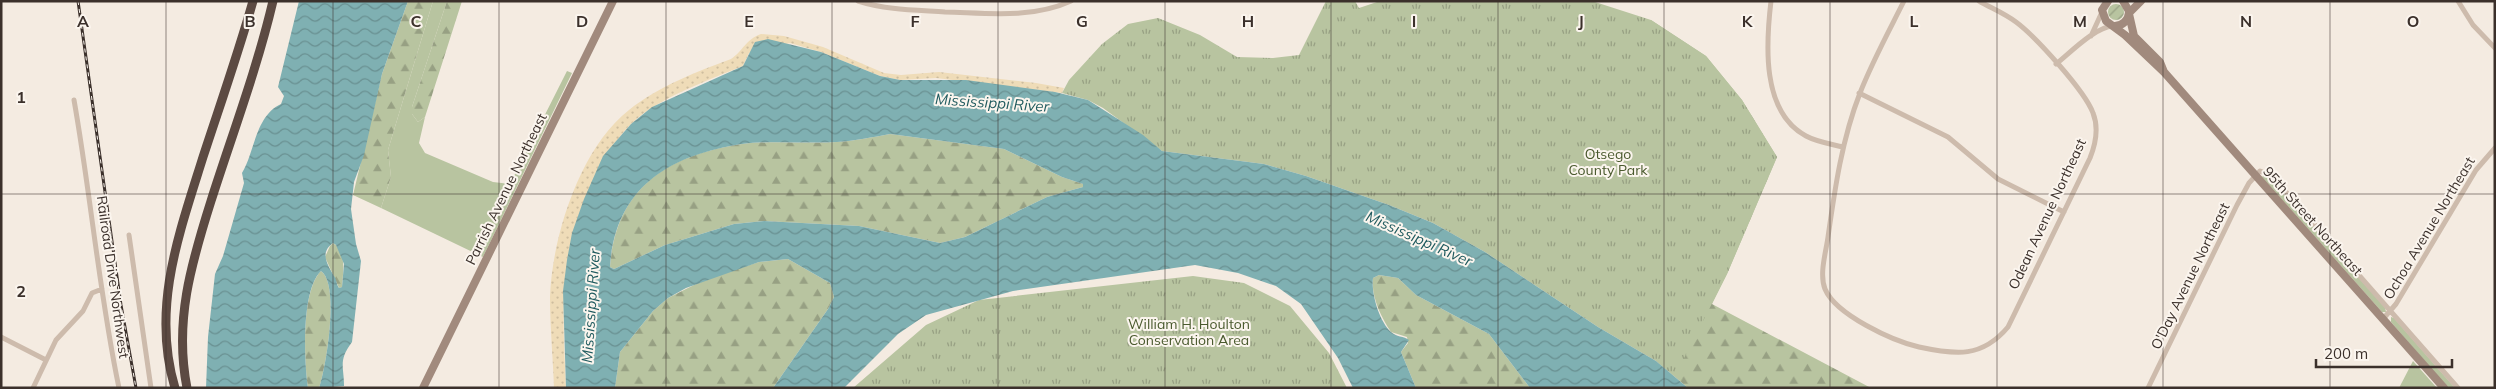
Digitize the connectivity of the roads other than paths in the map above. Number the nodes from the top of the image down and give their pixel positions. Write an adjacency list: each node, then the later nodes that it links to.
1 (253, 1): 36 (highway)
2 (273, 1): 37 (highway)
3 (612, 1): 38 (main road, Parrish Avenue Northeast)
4 (858, 1): 13 (street)
5 (1071, 1): 13 (street)
6 (1771, 1): 23 (street)
7 (1904, 1): 21 (street)
8 (1978, 1): 19 (street, Odean Avenue Northeast)
9 (2108, 1): 14 (main road)
10 (2123, 1): 15 (main road)
11 (2141, 1): 15 (main road)
12 (2458, 1): 18 (street)
13 (867, 3)
14 (2102, 7): 16 (main road); 17 (street)
15 (2129, 13): 16 (main road); 20 (main road)
16 (2113, 26): 17 (street); 20 (main road)
17 (2090, 36): 19 (street)
18 (2495, 48)
19 (2056, 64): 26 (street, Odean Avenue Northeast)
20 (2164, 72): 25 (main road, 95th Street Northeast)
21 (1859, 93): 23 (street); 26 (street)
22 (74, 100): 28 (street, Railroad Drive Northwest)
23 (1843, 146): 26 (street, Odean Avenue Northeast)
24 (2495, 148): 29 (street, Ochoa Avenue Northeast)
25 (2255, 175): 29 (street); 30 (main road, 95th Street Northeast); 39 (street, O'Day Avenue Northeast)
26 (2064, 212)
27 (129, 235): 35 (street)
28 (102, 289): 32 (street); 34 (street, Railroad Drive Northwest)
29 (2390, 312): 30 (street, Ochoa Avenue Northeast); 41 (street)
30 (2383, 319): 40 (main road, 95th Street Northeast)
31 (1, 337): 32 (street)
32 (46, 360): 33 (street)
33 (34, 388)
34 (119, 388)
35 (151, 388)
36 (175, 388)
37 (187, 388)
38 (424, 388)
39 (2148, 388)
40 (2444, 388)
41 (2458, 388)

